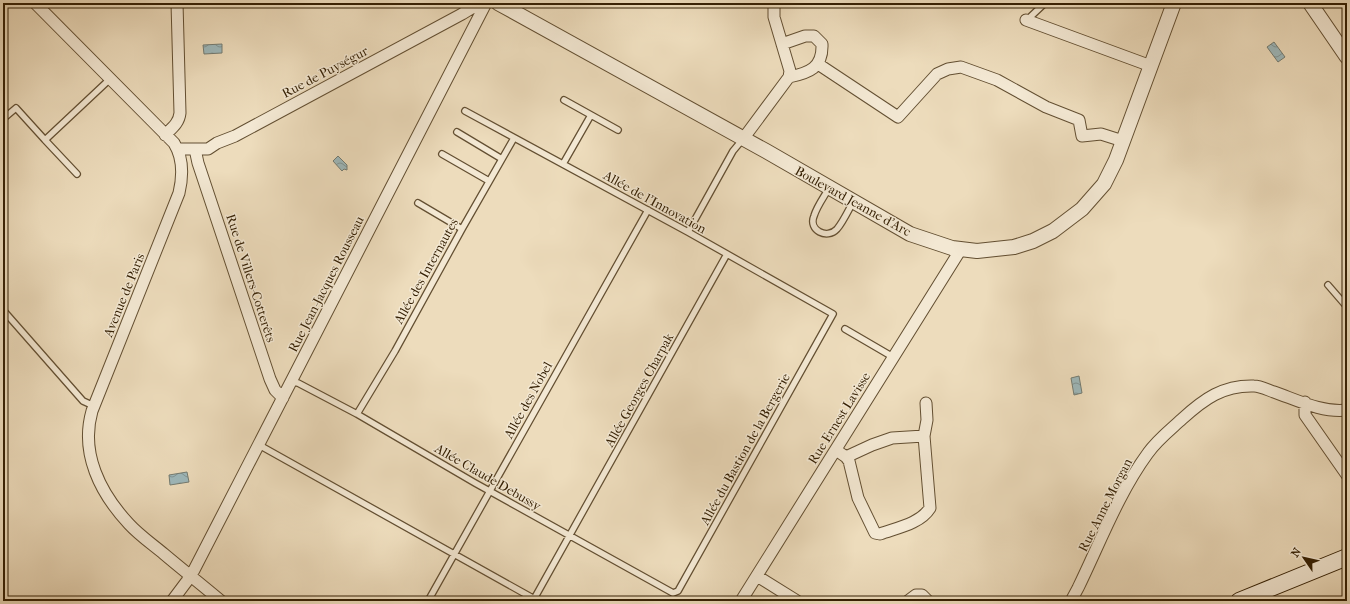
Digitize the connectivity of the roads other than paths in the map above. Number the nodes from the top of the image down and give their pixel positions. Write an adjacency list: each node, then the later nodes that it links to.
1 (35, 3): 18 (street, Avenue de Paris)
2 (177, 3): 25 (street)
3 (480, 3): 10 (street, Rue de Puységur)
4 (486, 3): 12 (street, Rue Jean-Jacques Rousseau)
5 (498, 3): 27 (street, Boulevard Jeanne d'Arc)
6 (774, 3): 13 (street)
7 (1045, 3): 11 (lane)
8 (1174, 3): 16 (street, Boulevard Jeanne d'Arc)
9 (1310, 3): 14 (street)
10 (462, 14): 12 (street); 30 (street, Rue de Puységur)
11 (1026, 20): 16 (street)
12 (475, 25): 54 (street, Rue Jean-Jacques Rousseau)
13 (782, 44): 15 (street); 17 (street)
14 (1347, 57)
15 (818, 64): 17 (street); 29 (street)
16 (1151, 66): 29 (street, Boulevard Jeanne d'Arc)
17 (789, 77): 27 (street)
18 (110, 79): 25 (street, Avenue de Paris); 28 (lane)
19 (564, 100): 21 (lane)
20 (465, 111): 26 (lane, Allée de l'Innovation)
21 (591, 115): 23 (lane); 36 (lane)
22 (3, 119): 28 (lane)
23 (618, 130)
24 (456, 132): 34 (lane)
25 (165, 134): 32 (street, Avenue de Paris)
26 (514, 138): 34 (lane, Allée des Internautes); 36 (lane, Allée de l'Innovation)
27 (743, 139): 40 (street, Boulevard Jeanne d'Arc); 45 (lane)
28 (45, 140): 38 (lane)
29 (1123, 141): 46 (street, Boulevard Jeanne d'Arc)
30 (208, 148): 31 (street, Rue de Puységur); 35 (street)
31 (195, 149): 32 (street, Rue de Puységur); 35 (street, Rue de Villers-Cotterêts)
32 (178, 150): 37 (street, Avenue de Paris)
33 (442, 154): 39 (lane)
34 (502, 159): 39 (lane, Allée des Internautes)
35 (198, 163): 37 (street); 55 (street, Rue de Villers-Cotterêts)
36 (563, 164): 43 (lane, Allée de l'Innovation)
37 (182, 168): 58 (street, Avenue de Paris)
38 (77, 174)
39 (489, 181): 44 (lane, Allée des Internautes)
40 (830, 188): 41 (street, Boulevard Jeanne d'Arc); 41 (lane)
41 (853, 201): 46 (street, Boulevard Jeanne d'Arc)
42 (418, 203): 44 (lane)
43 (648, 210): 45 (lane, Allée de l'Innovation); 66 (lane, Allée des Nobel)
44 (462, 229): 60 (lane, Allée des Internautes)
45 (688, 232): 47 (lane, Allée de l'Innovation)
46 (961, 249): 53 (street, Rue Ernest Lavisse)
47 (727, 254): 51 (lane, Allée de l'Innovation); 67 (lane, Allée Georges Charpak)
48 (1328, 285): 49 (lane)
49 (1347, 307)
50 (3, 310): 58 (lane)
51 (833, 314): 72 (lane, Allée du Bastion de la Bergerie)
52 (845, 329): 53 (lane)
53 (893, 357): 63 (street, Rue Ernest Lavisse)
54 (292, 382): 55 (street, Rue Jean-Jacques Rousseau); 60 (lane, Allée Claude Debussy)
55 (283, 398): 62 (street, Rue Jean-Jacques Rousseau)
56 (1305, 402): 59 (street, Rue Anne Morgan); 65 (street); 81 (street, Rue Anne Morgan)
57 (926, 403): 61 (street)
58 (94, 406): 70 (street, Avenue de Paris)
59 (1347, 410)
60 (357, 414): 66 (lane, Allée Claude Debussy)
61 (924, 436): 64 (street); 64 (street)
62 (259, 445): 68 (lane); 70 (street, Rue Jean-Jacques Rousseau)
63 (836, 450): 64 (street); 71 (street, Rue Ernest Lavisse)
64 (846, 457)
65 (1347, 475)
66 (490, 491): 67 (lane, Allée Claude Debussy); 68 (lane, Allée des Nobel)
67 (569, 535): 72 (lane, Allée Claude Debussy); 73 (lane, Allée Georges Charpak)
68 (454, 554): 73 (lane); 76 (lane, Allée des Nobel)
69 (1347, 557): 82 (main road)
70 (191, 576): 74 (street, Rue Jean-Jacques Rousseau); 75 (street, Avenue de Paris)
71 (757, 576): 77 (street, Rue Ernest Lavisse); 78 (street)
72 (674, 593)
73 (536, 600)
74 (172, 601)
75 (221, 601)
76 (428, 601)
77 (741, 601)
78 (797, 601)
79 (908, 601): 80 (street)
80 (928, 601)
81 (1071, 601)
82 (1239, 601)

